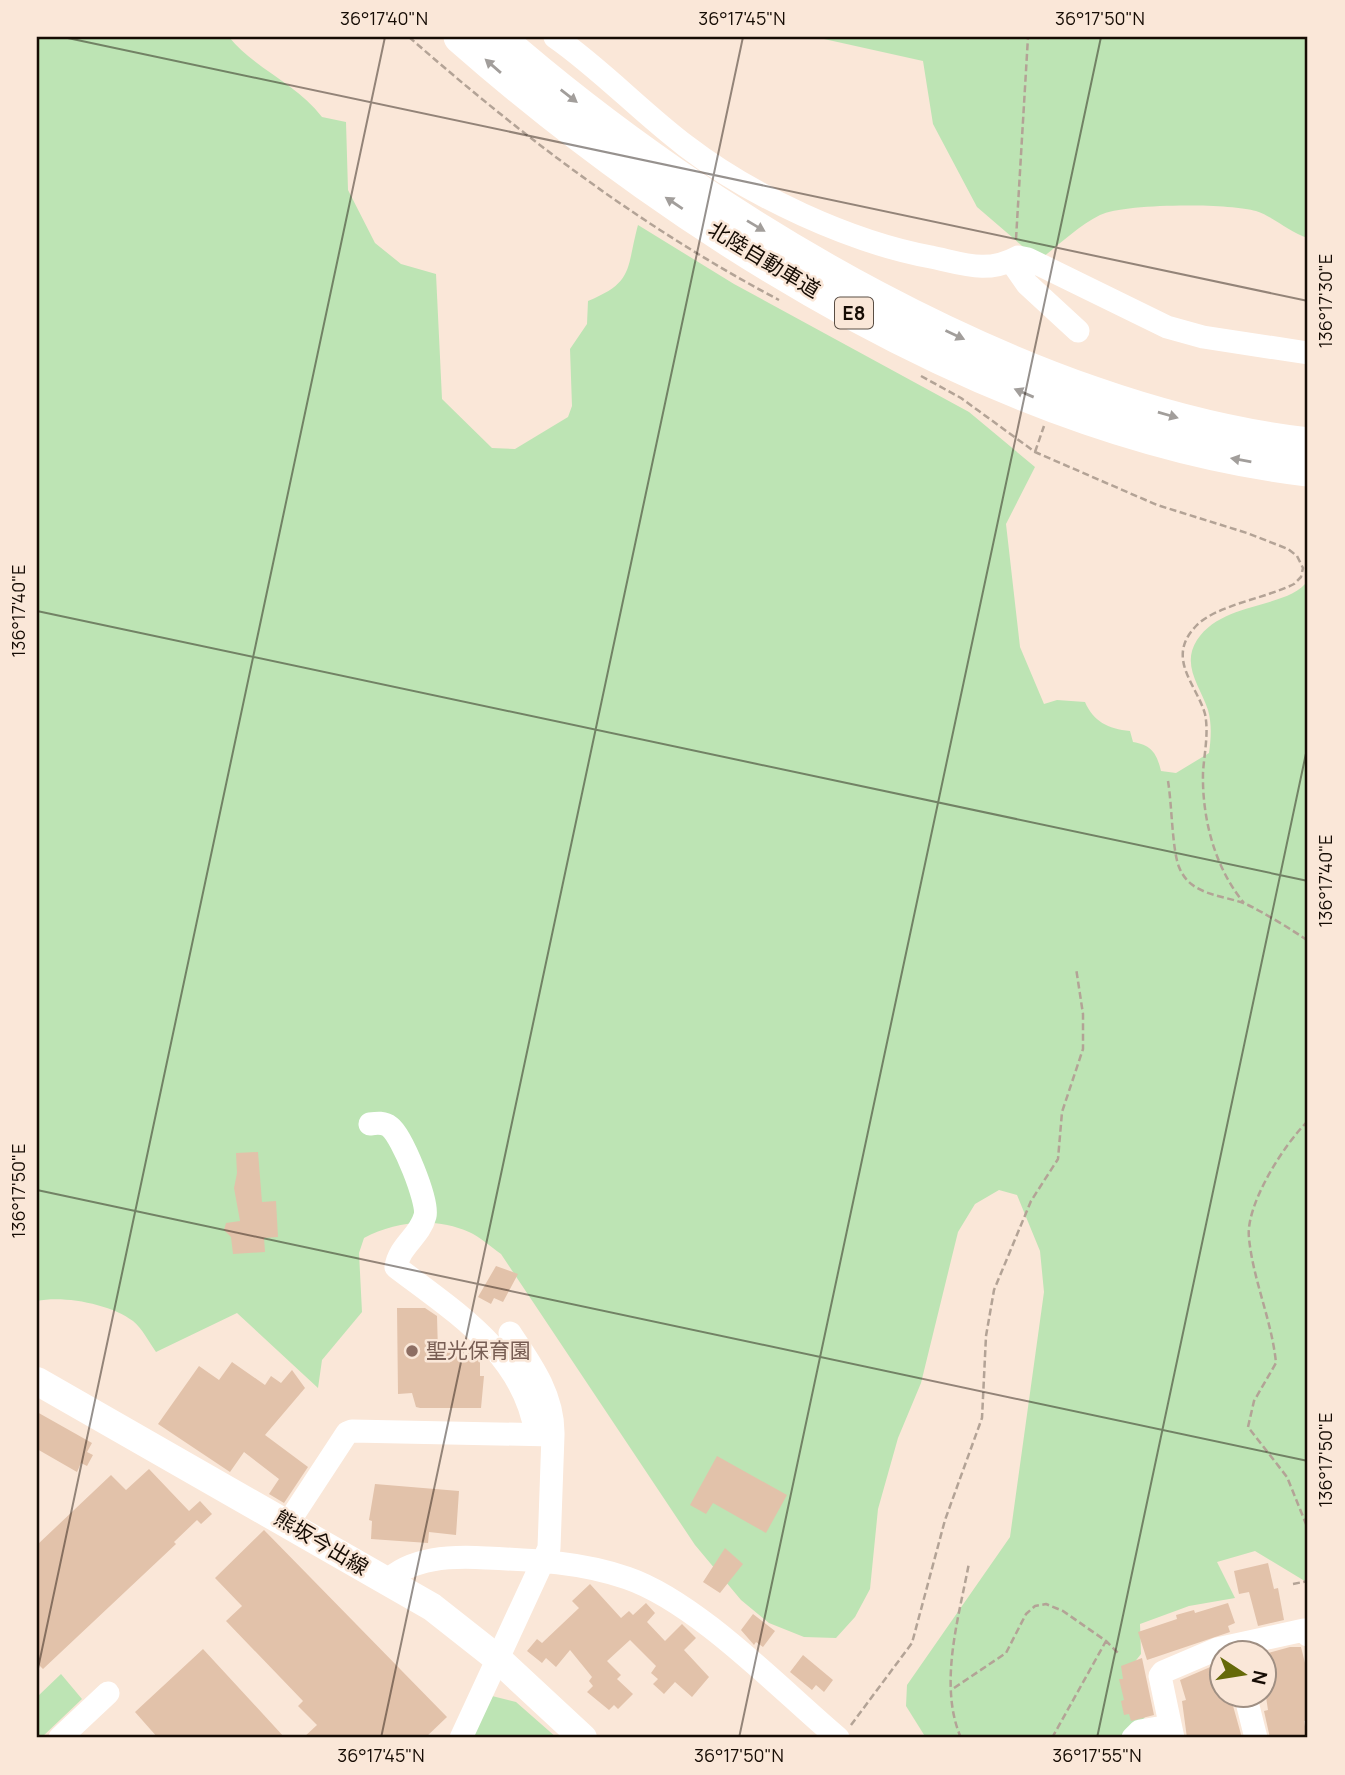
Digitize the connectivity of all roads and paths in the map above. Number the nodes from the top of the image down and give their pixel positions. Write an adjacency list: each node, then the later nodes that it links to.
1 (409, 37): 7 (path)
2 (460, 37): 12 (highway, 北陸自動車道 / E8, one-way to 2)
3 (498, 37): 11 (highway, 北陸自動車道 / E8, one-way to 11)
4 (1028, 37): 6 (path)
5 (560, 38): 6 (street)
6 (1014, 259): 8 (street); 9 (street)
7 (780, 301)
8 (1078, 331)
9 (1308, 353)
10 (916, 373): 14 (path)
11 (1308, 444)
12 (1308, 470)
13 (1168, 781): 14 (path)
14 (1244, 903): 15 (path)
15 (1308, 941)
16 (1076, 968): 39 (path)
17 (1308, 1121): 23 (path)
18 (370, 1124): 21 (street)
19 (510, 1333): 21 (street)
20 (37, 1381): 22 (main road, 熊坂今出線)
21 (545, 1434): 22 (street); 24 (street)
22 (288, 1523): 27 (main road, 熊坂今出線)
23 (1308, 1528)
24 (545, 1560): 27 (street); 34 (street); 39 (street)
25 (969, 1563): 43 (path)
26 (1308, 1581): 28 (path)
27 (386, 1582): 34 (main road, 熊坂今出線)
28 (1293, 1584)
29 (1308, 1635): 30 (street)
30 (1268, 1638)
31 (1105, 1641): 32 (path); 35 (path); 44 (path)
32 (1119, 1654)
33 (1208, 1654): 38 (street)
34 (498, 1659): 41 (street); 42 (main road, 熊坂今出線)
35 (954, 1688)
36 (108, 1693): 40 (street)
37 (1248, 1708): 46 (street)
38 (1171, 1732): 45 (street)
39 (843, 1733)
40 (60, 1738)
41 (461, 1738)
42 (583, 1738)
43 (961, 1738)
44 (1052, 1738)
45 (1133, 1738)
46 (1256, 1738)

